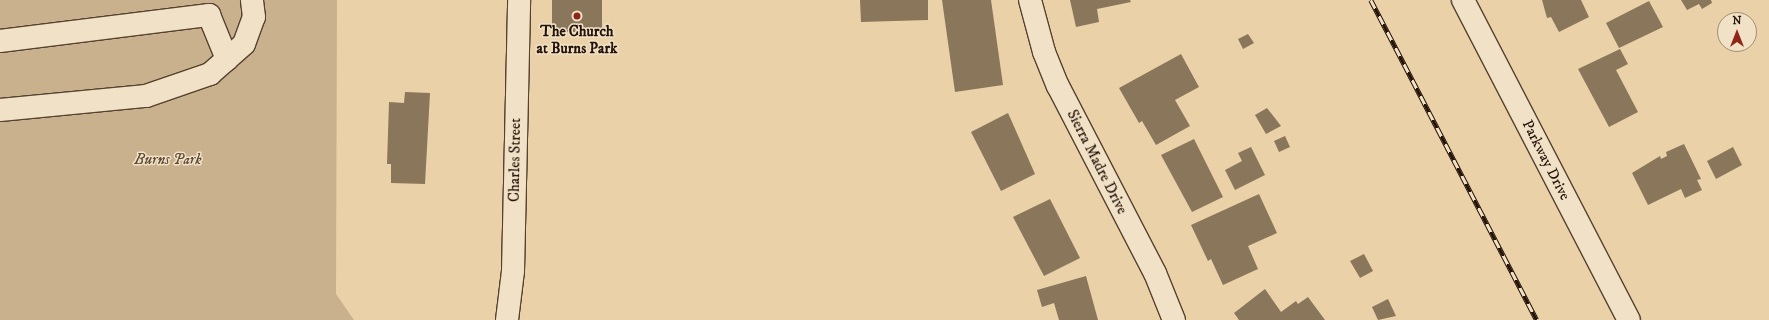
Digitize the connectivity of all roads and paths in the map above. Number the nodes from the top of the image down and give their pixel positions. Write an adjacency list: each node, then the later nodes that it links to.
1 (252, 0): 7 (street)
2 (519, 0): 9 (street, Charles Street)
3 (1030, 0): 10 (street, Sierra Madre Drive)
4 (1464, 0): 11 (street, Parkway Drive)
5 (210, 8): 6 (street); 7 (street)
6 (0, 41)
7 (227, 59): 8 (street)
8 (0, 110)
9 (508, 320)
10 (1174, 320)
11 (1629, 320)

